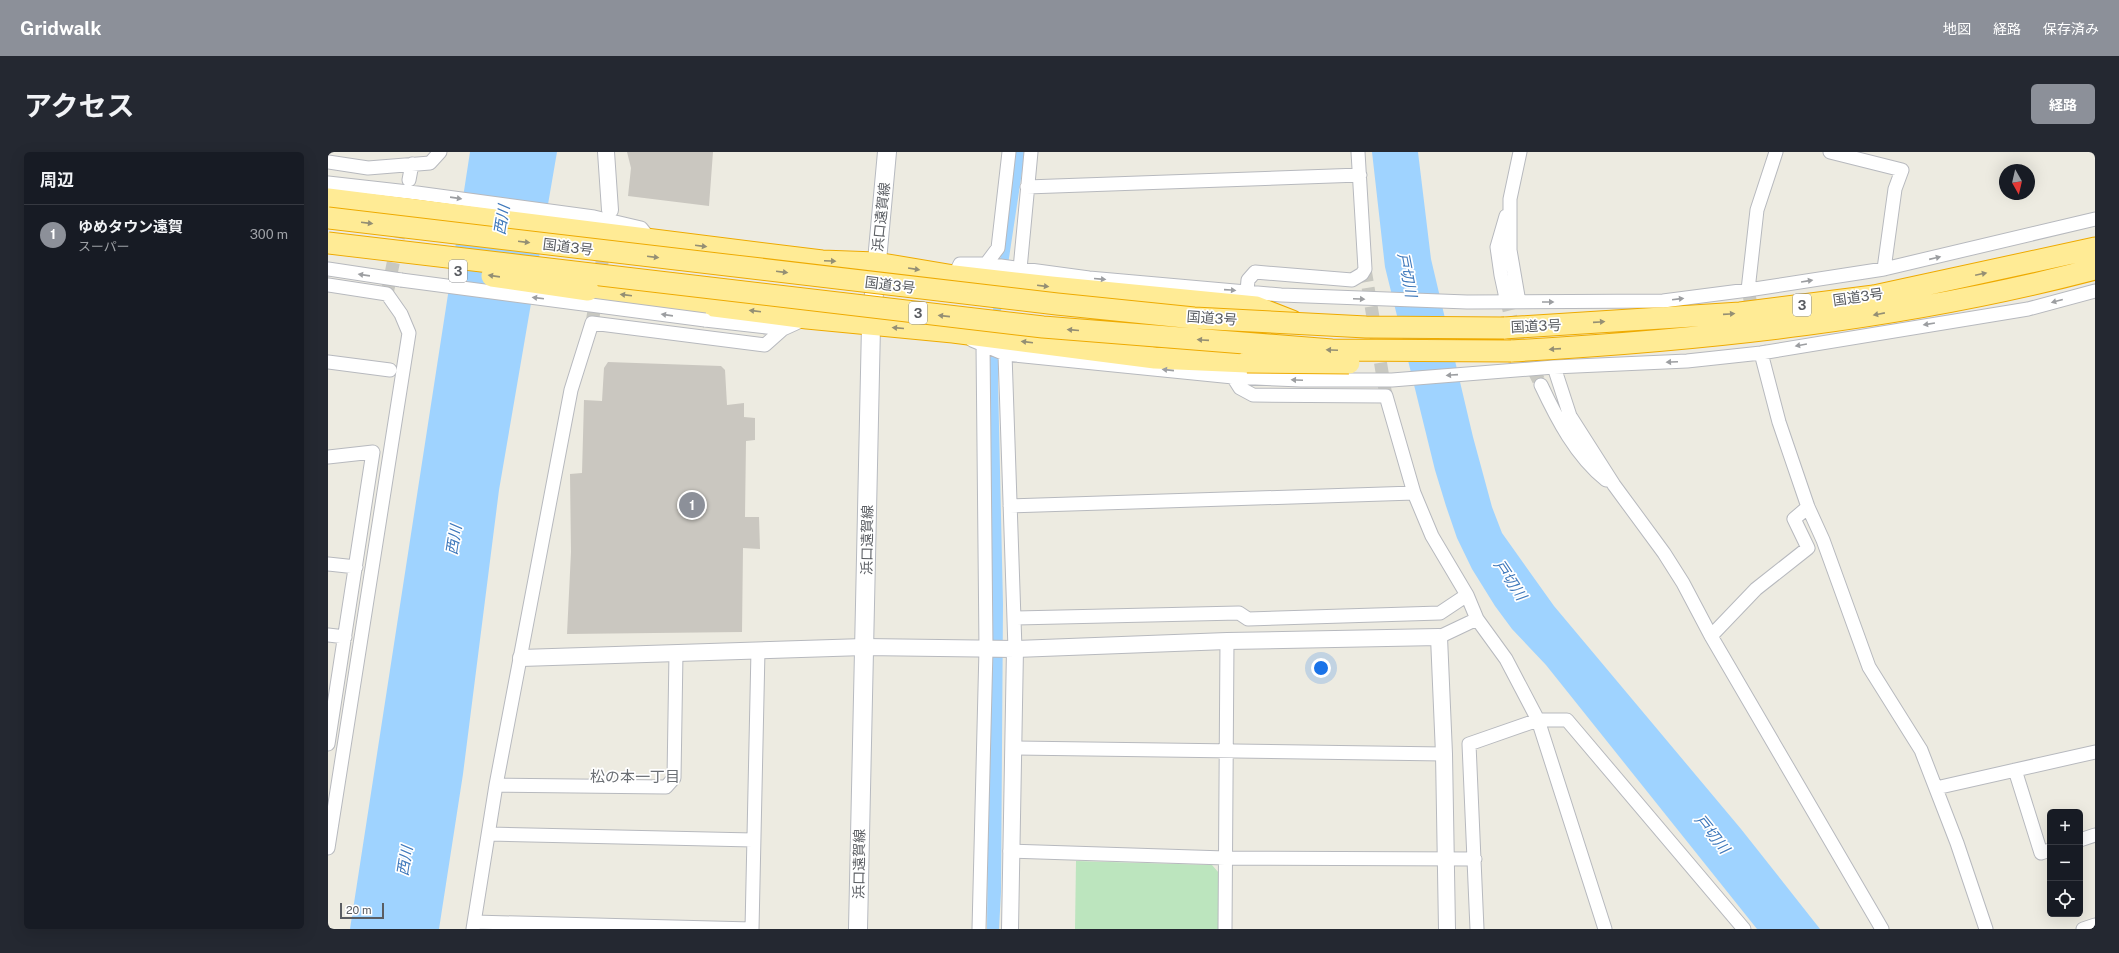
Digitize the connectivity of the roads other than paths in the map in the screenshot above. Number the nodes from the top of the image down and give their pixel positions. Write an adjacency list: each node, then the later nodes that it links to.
1 (440, 152): 11 (street)
2 (606, 152): 18 (street)
3 (887, 152): 24 (main road, 浜口遠賀線)
4 (1009, 152): 25 (street)
5 (1031, 152): 15 (street)
6 (1358, 152): 12 (street)
7 (1520, 152): 35 (street)
8 (1776, 152): 32 (street)
9 (1830, 152): 27 (street)
10 (328, 162): 11 (street)
11 (412, 164): 13 (street)
12 (1360, 176): 15 (street); 34 (street)
13 (409, 180)
14 (328, 183): 17 (street)
15 (1027, 188): 26 (street)
16 (328, 199): 17 (highway)
17 (416, 202): 24 (highway, one-way to 24)
18 (610, 210)
19 (328, 218): 37 (highway, 国道3号 / 3, one-way to 37, bridge)
20 (2095, 219): 27 (street, one-way to 20)
21 (328, 243): 42 (highway, 国道3号 / 3, one-way to 21, bridge)
22 (2095, 248): 37 (highway, 国道3号 / 3, one-way to 22, bridge)
23 (328, 249): 36 (highway, 3, one-way to 23, bridge)
24 (876, 263): 30 (highway, one-way to 30); 38 (main road, 浜口遠賀線)
25 (986, 264): 26 (street); 30 (street)
26 (1020, 269): 34 (street, one-way to 34)
27 (1884, 269): 32 (street, one-way to 27)
28 (2095, 269): 42 (highway, 国道3号 / 3, one-way to 42)
29 (328, 270): 39 (street, one-way to 29, bridge)
30 (954, 276): 34 (highway, one-way to 34)
31 (328, 285): 85 (street)
32 (1748, 290): 35 (street, one-way to 32)
33 (2095, 291): 43 (street, one-way to 43)
34 (1252, 299): 35 (street, one-way to 35); 37 (highway, bridge)
35 (1513, 300)
36 (807, 318): 38 (highway); 39 (street)
37 (1299, 324)
38 (871, 326): 40 (highway, one-way to 38); 65 (main road, 浜口遠賀線)
39 (783, 329): 70 (street)
40 (953, 332): 41 (street); 47 (highway, one-way to 40)
41 (983, 345): 44 (street); 66 (street)
42 (1504, 351): 47 (highway, bridge)
43 (1761, 353): 46 (street, one-way to 46); 54 (street)
44 (1005, 354): 47 (street, one-way to 44); 53 (street)
45 (328, 362): 48 (street)
46 (1554, 367): 47 (street, one-way to 47); 51 (street)
47 (1240, 369): 52 (street)
48 (390, 370)
49 (1541, 385): 51 (street)
50 (328, 457): 56 (street)
51 (1614, 485): 61 (street)
52 (1414, 493): 53 (street); 57 (street)
53 (1010, 506): 58 (street)
54 (1808, 507): 61 (street); 80 (street)
55 (328, 564): 56 (street)
56 (356, 567): 62 (street)
57 (1467, 595): 58 (street); 59 (street)
58 (1014, 618): 67 (street)
59 (1477, 619): 63 (street); 72 (street)
60 (328, 635): 62 (street)
61 (1711, 636): 102 (street)
62 (345, 637): 71 (street)
63 (1439, 637): 64 (street); 77 (street)
64 (1227, 641): 67 (street); 75 (street)
65 (864, 647): 66 (street); 68 (street); 94 (main road, 浜口遠賀線)
66 (986, 649): 67 (street); 95 (street)
67 (1015, 649): 74 (street)
68 (758, 650): 69 (street); 84 (street)
69 (676, 653): 70 (street); 79 (street)
70 (521, 658): 79 (street)
71 (331, 709): 73 (street)
72 (1538, 720): 89 (street); 100 (street); 101 (street)
73 (328, 744)
74 (1014, 748): 75 (street); 86 (street)
75 (1226, 752): 77 (street); 88 (street)
76 (2095, 752): 78 (street)
77 (1444, 754): 90 (street)
78 (2015, 770): 80 (street); 87 (street)
79 (496, 785): 81 (street)
80 (1936, 788): 103 (street)
81 (490, 834): 84 (street); 91 (street)
82 (2095, 835): 83 (street)
83 (2083, 839)
84 (753, 840): 93 (street)
85 (328, 848)
86 (1010, 851): 88 (street); 96 (street)
87 (2047, 851)
88 (1225, 858): 90 (street); 97 (street)
89 (1475, 859): 90 (street); 99 (street)
90 (1446, 860): 98 (street)
91 (474, 925): 93 (street)
92 (2095, 926): 104 (street)
93 (752, 929)
94 (858, 929)
95 (980, 929)
96 (1010, 929)
97 (1224, 929)
98 (1447, 929)
99 (1477, 929)
100 (1605, 929)
101 (1744, 929)
102 (1882, 929)
103 (1986, 929)
104 (2083, 929)

